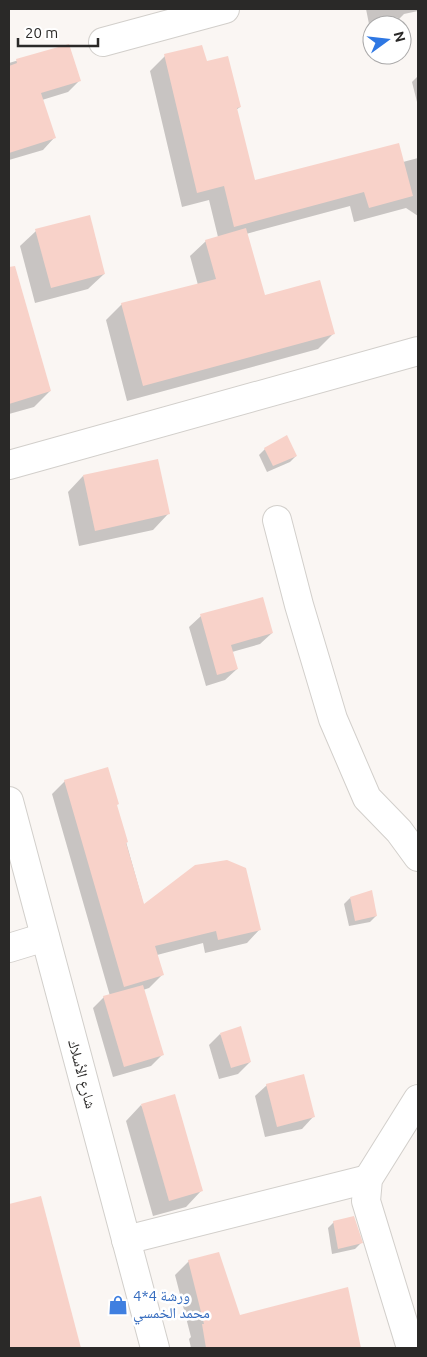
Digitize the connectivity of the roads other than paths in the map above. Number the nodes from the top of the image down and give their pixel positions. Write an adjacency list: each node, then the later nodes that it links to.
1 (222, 9): 2 (street)
2 (102, 42)
3 (418, 351): 4 (street)
4 (9, 465)
5 (277, 520): 7 (street)
6 (9, 801): 8 (street, شارع الأسلاك)
7 (418, 856)
8 (45, 937): 9 (street); 12 (street, شارع الأسلاك)
9 (9, 948)
10 (418, 1098): 11 (street)
11 (368, 1178): 12 (street); 14 (street)
12 (126, 1240): 13 (street, شارع الأسلاك)
13 (156, 1348)
14 (411, 1348)

